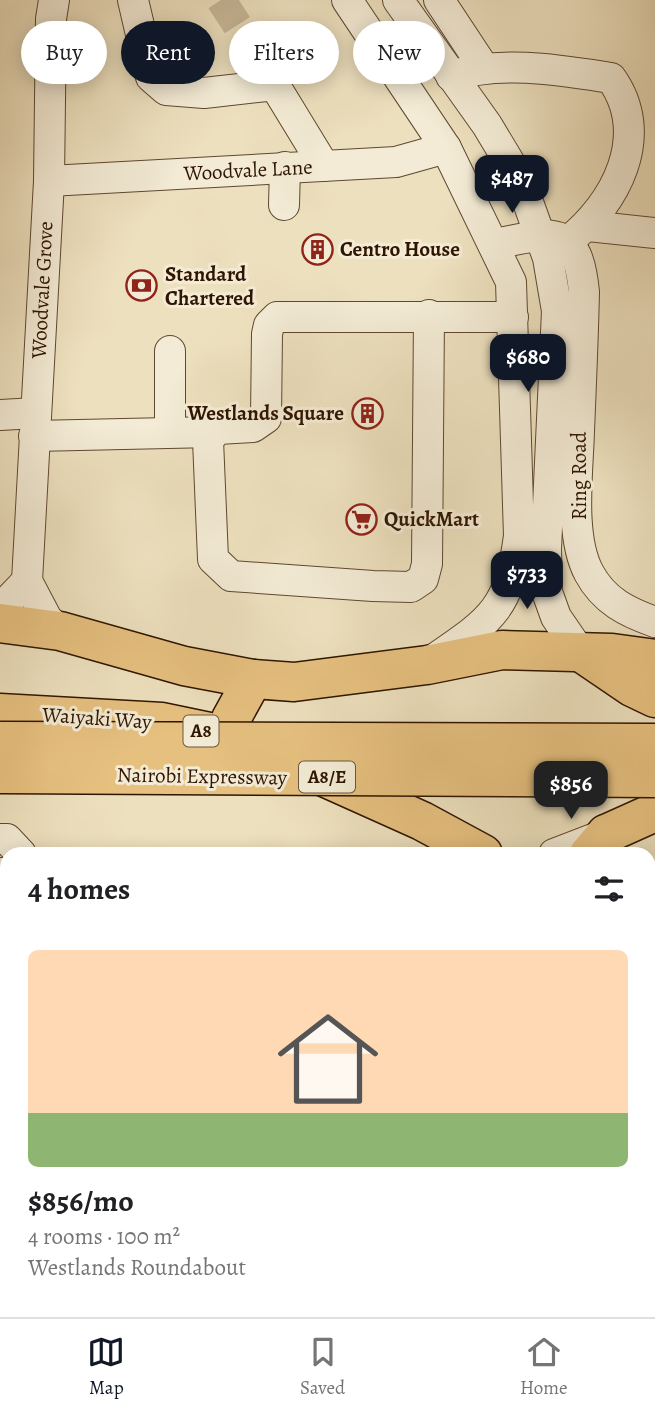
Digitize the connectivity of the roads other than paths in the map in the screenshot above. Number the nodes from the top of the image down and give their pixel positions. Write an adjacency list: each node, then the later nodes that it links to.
1 (54, 0): 12 (street, Woodvale Grove)
2 (133, 0): 8 (street)
3 (346, 0): 9 (street)
4 (398, 0): 7 (street)
5 (439, 0): 6 (street)
6 (484, 68): 7 (street); 15 (street)
7 (451, 76): 15 (street)
8 (275, 85): 10 (street)
9 (446, 148): 10 (street, Woodvale Lane); 16 (street)
10 (324, 166): 11 (street, Woodvale Lane)
11 (285, 167): 12 (street, Woodvale Lane); 13 (street)
12 (48, 181): 21 (street, Woodvale Grove)
13 (284, 205)
14 (655, 233): 15 (street)
15 (565, 234): 16 (street); 26 (street, Ring Road); 29 (street)
16 (494, 244): 18 (street)
17 (429, 315): 18 (street); 23 (street); 23 (street)
18 (513, 317): 31 (street)
19 (170, 351): 22 (street)
20 (0, 415): 21 (street)
21 (34, 424): 22 (street); 24 (street, Woodvale Grove)
22 (170, 432): 23 (street)
23 (213, 432)
24 (27, 581): 25 (street); 28 (street, Woodvale Grove)
25 (0, 609)
26 (641, 617): 29 (street)
27 (0, 623): 28 (main road)
28 (60, 631): 32 (main road)
29 (596, 653): 30 (main road); 31 (main road); 33 (main road)
30 (655, 659)
31 (427, 665): 32 (main road)
32 (253, 679): 35 (main road)
33 (655, 698)
34 (0, 713): 35 (main road, Waiyaki Way / A8)
35 (226, 736): 44 (main road, Waiyaki Way / A8)
36 (0, 741): 37 (main road, Nairobi Expressway / A8/E, bridge)
37 (655, 743)
38 (0, 774): 39 (main road, Nairobi Expressway / A8/E, bridge)
39 (655, 778)
40 (655, 812): 42 (main road)
41 (0, 839): 43 (street)
42 (597, 844)
43 (14, 847)
44 (469, 847)

